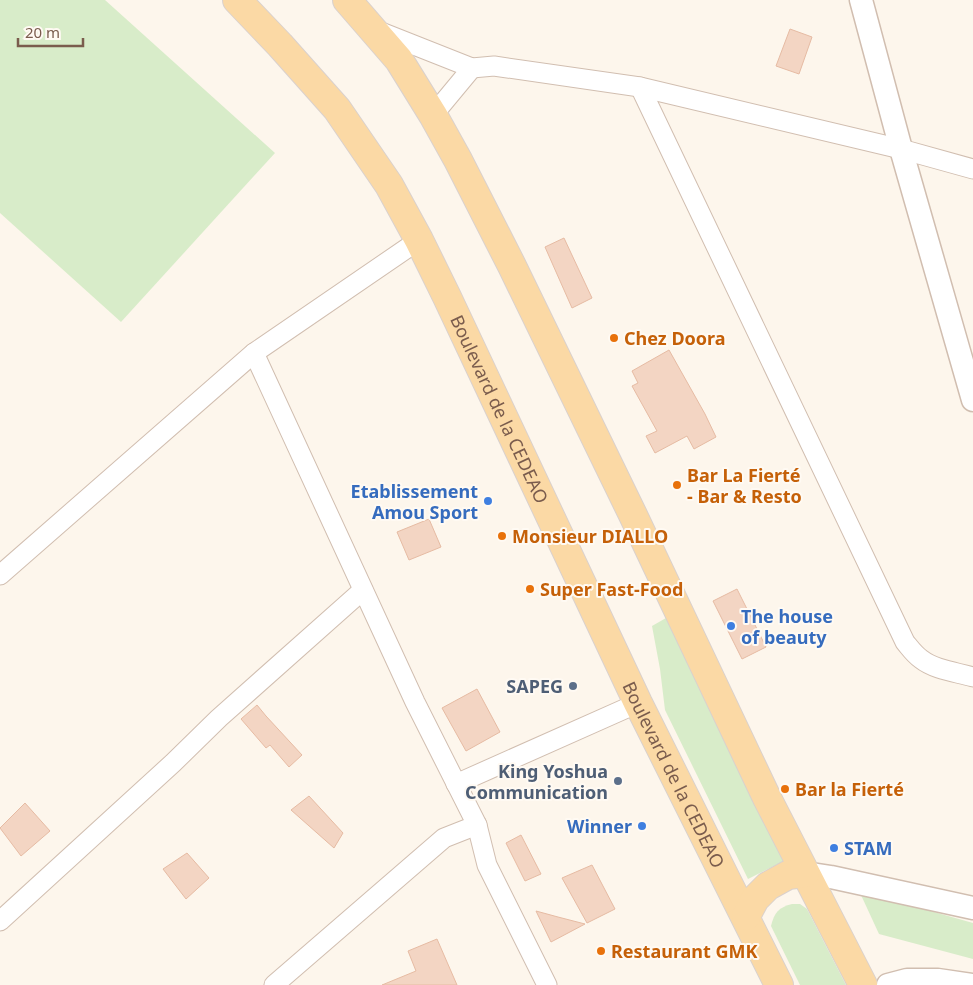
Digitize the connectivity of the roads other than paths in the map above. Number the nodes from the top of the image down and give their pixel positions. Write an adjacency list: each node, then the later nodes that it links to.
1 (237, 0): 10 (main road, Boulevard de la CEDEAO)
2 (347, 0): 4 (main road)
3 (861, 0): 8 (street)
4 (372, 28): 5 (street); 7 (main road)
5 (472, 68): 6 (street); 7 (street)
6 (640, 88): 8 (street); 15 (street)
7 (433, 115): 19 (main road)
8 (901, 149): 9 (street); 12 (street)
9 (973, 169)
10 (419, 240): 11 (street); 16 (main road, Boulevard de la CEDEAO)
11 (254, 352): 13 (street); 14 (street)
12 (973, 400)
13 (0, 575)
14 (363, 590): 17 (street); 22 (street)
15 (973, 677)
16 (638, 703): 17 (street); 21 (main road, Boulevard de la CEDEAO)
17 (456, 784): 18 (street)
18 (477, 825): 23 (street); 24 (street)
19 (806, 873): 20 (street); 21 (main road); 26 (main road)
20 (973, 908)
21 (746, 916): 25 (main road, Boulevard de la CEDEAO)
22 (0, 920)
23 (279, 983)
24 (547, 985)
25 (779, 985)
26 (863, 985)
27 (888, 985): 28 (street)
28 (972, 985)

